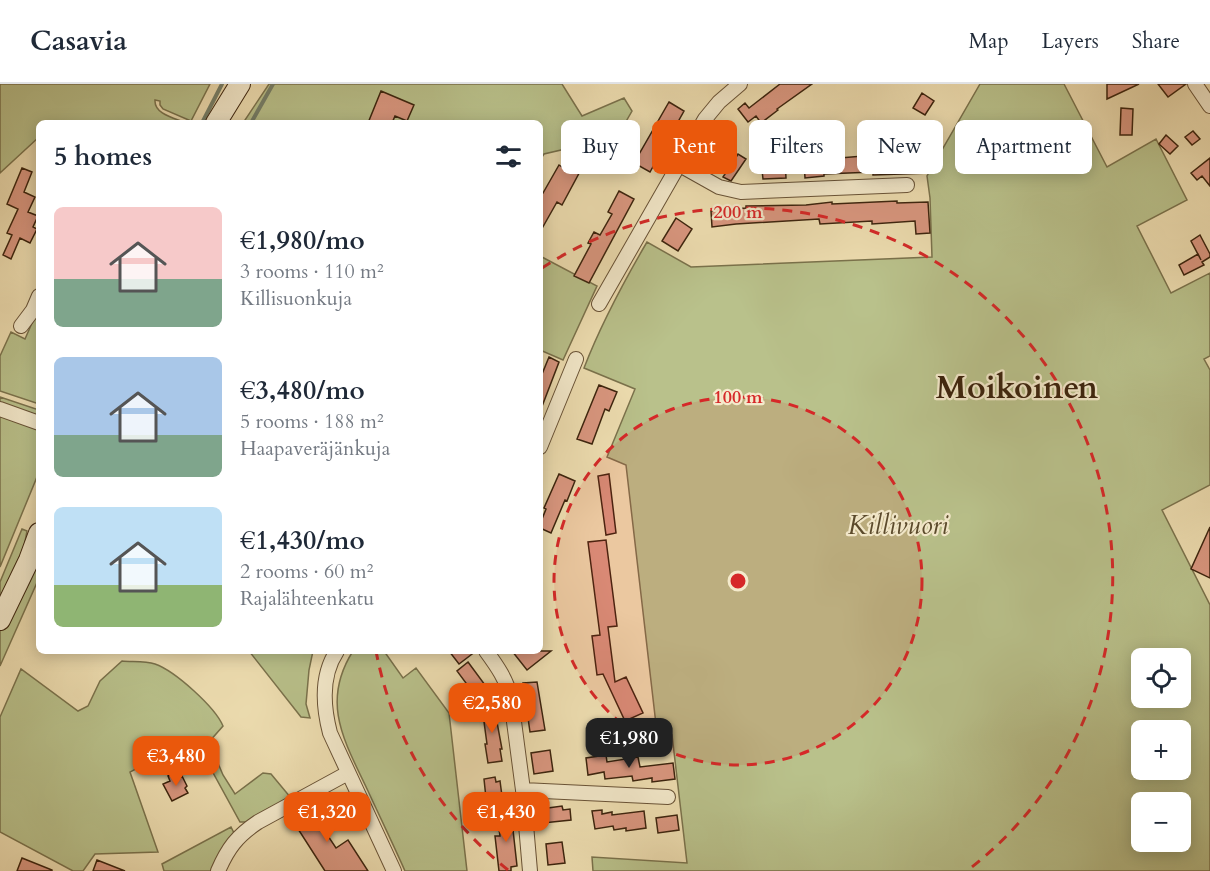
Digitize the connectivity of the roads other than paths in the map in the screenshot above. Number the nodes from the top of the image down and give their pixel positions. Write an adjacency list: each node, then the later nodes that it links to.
1 (240, 84): 5 (main road)
2 (740, 84): 6 (street)
3 (1195, 84): 4 (street)
4 (1210, 106)
5 (218, 120)
6 (704, 120)
7 (672, 174): 11 (street)
8 (695, 174): 9 (street)
9 (907, 185)
10 (36, 303): 12 (street)
11 (599, 304)
12 (21, 326)
13 (576, 359): 16 (street)
14 (0, 409): 15 (street)
15 (36, 422)
16 (543, 440)
17 (36, 541): 18 (main road)
18 (0, 620)
19 (335, 654): 21 (street)
20 (488, 654): 22 (street)
21 (348, 773): 24 (street); 25 (street)
22 (522, 790): 23 (street); 26 (street)
23 (668, 797)
24 (218, 871)
25 (394, 871)
26 (530, 871)

